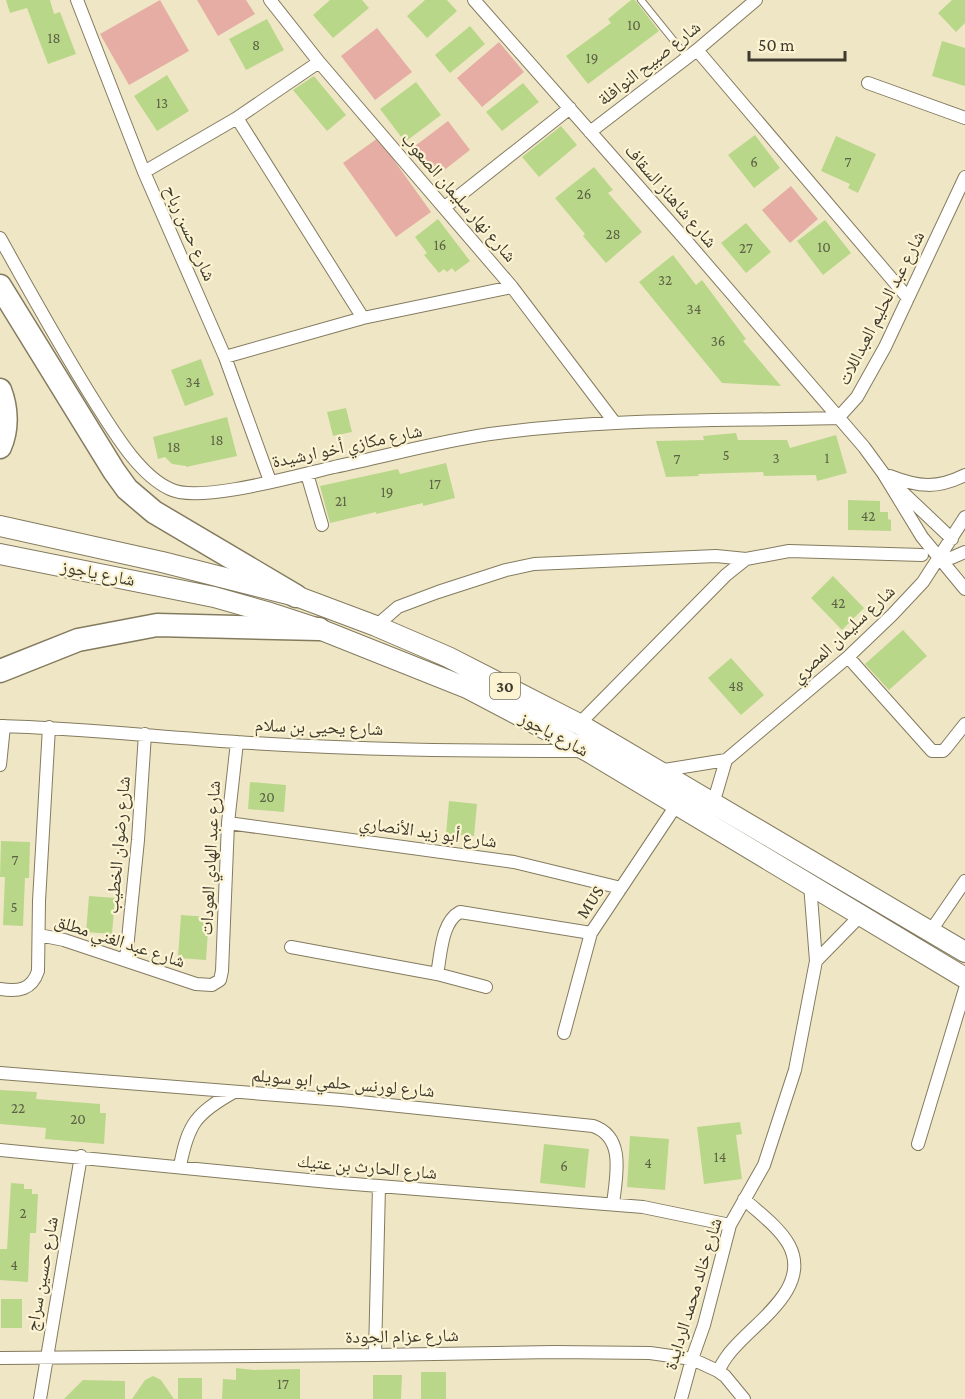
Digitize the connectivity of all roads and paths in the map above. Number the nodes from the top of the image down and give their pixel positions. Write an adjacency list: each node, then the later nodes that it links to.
1 (77, 0): 13 (street, شارع حسن رباح)
2 (270, 0): 7 (street, شارع نهار سليمان الصعوب)
3 (474, 0): 9 (street, شارع شاهناز السقاف)
4 (640, 0): 6 (lane)
5 (756, 0): 6 (street, شارع صبيح النوافلة)
6 (692, 53): 12 (street, شارع صبيح النوافلة); 19 (street)
7 (319, 62): 10 (street); 15 (street, شارع نهار سليمان الصعوب)
8 (868, 83): 11 (street)
9 (570, 108): 12 (street, شارع شاهناز السقاف); 15 (street)
10 (237, 118): 13 (street); 20 (street)
11 (965, 118)
12 (590, 132): 23 (street, شارع شاهناز السقاف)
13 (144, 172): 21 (street, شارع حسن رباح)
14 (965, 177): 19 (street, شارع عبد الحليم العبداللات)
15 (445, 207): 18 (street, شارع نهار سليمان الصعوب)
16 (0, 238): 29 (street, شارع مكازي أخو ارشيدة)
17 (0, 286): 42 (highway)
18 (512, 287): 20 (street); 24 (street, شارع نهار سليمان الصعوب)
19 (908, 298): 23 (street, شارع عبد الحليم العبداللات)
20 (363, 318): 21 (street)
21 (225, 357): 29 (street, شارع حسن رباح)
22 (0, 390): 25 (highway)
23 (838, 418): 24 (street, شارع مكازي أخو ارشيدة); 26 (street)
24 (615, 423): 27 (street, شارع مكازي أخو ارشيدة)
25 (0, 447)
26 (883, 473): 28 (street); 33 (street); 34 (street)
27 (307, 474): 29 (street, شارع مكازي أخو ارشيدة); 31 (street)
28 (965, 474)
29 (270, 481)
30 (965, 517): 34 (street, شارع سليمان المصري)
31 (322, 525)
32 (0, 526): 42 (main road, شارع ياجوز / 30)
33 (922, 537): 37 (street); 38 (street)
34 (952, 539): 38 (street, شارع سليمان المصري)
35 (965, 552): 38 (street)
36 (0, 554): 44 (main road, شارع ياجوز / 30)
37 (922, 555): 39 (street); 40 (street)
38 (939, 558): 40 (street, شارع سليمان المصري); 41 (street)
39 (746, 559): 43 (street); 47 (street)
40 (923, 582): 45 (street, شارع سليمان المصري)
41 (965, 589)
42 (296, 596): 43 (main road, شارع ياجوز / 30)
43 (376, 626): 47 (main road, شارع ياجوز / 30)
44 (319, 629): 46 (highway); 53 (main road, شارع ياجوز / 30)
45 (848, 657): 48 (street); 54 (street, شارع سليمان المصري)
46 (0, 670)
47 (579, 724): 56 (main road, شارع ياجوز / 30)
48 (965, 724)
49 (2, 726): 50 (street, شارع يحيى بن سلام); 55 (street)
50 (48, 727): 51 (street, شارع يحيى بن سلام); 66 (street)
51 (145, 734): 52 (street, شارع يحيى بن سلام); 69 (street, شارع رضوان الخطيب)
52 (237, 742): 53 (street, شارع يحيى بن سلام); 59 (street, شارع عبد الهادي العودات)
53 (589, 752): 57 (main road, شارع ياجوز / 30)
54 (726, 760): 56 (street); 58 (street)
55 (0, 765)
56 (658, 771): 58 (main road, شارع ياجوز / 30)
57 (677, 804): 61 (main road, شارع ياجوز / 30); 62 (street, MUS)
58 (713, 804): 64 (main road, شارع ياجوز / 30)
59 (228, 823): 62 (street, شارع أبو زيد الأنصاري); 72 (street, شارع عبد الهادي العودات)
60 (965, 881): 64 (street)
61 (810, 884): 63 (main road, شارع ياجوز / 30); 70 (street, شارع خالد محمد الردايدة)
62 (621, 888): 65 (street, MUS)
63 (861, 916): 70 (street); 73 (main road, شارع ياجوز / 30)
64 (930, 932): 68 (main road, شارع ياجوز / 30)
65 (591, 933): 71 (street); 77 (street, MUS)
66 (39, 934): 69 (street, شارع عبد الغني مطلق); 75 (street)
67 (291, 947): 71 (street)
68 (965, 952)
69 (126, 959): 72 (street, شارع عبد الغني مطلق)
70 (816, 961): 85 (street, شارع خالد محمد الردايدة)
71 (437, 974): 74 (street)
72 (222, 976)
73 (965, 978)
74 (486, 987)
75 (0, 989)
76 (965, 989): 80 (street)
77 (564, 1033)
78 (0, 1073): 79 (street, شارع لورنس حلمي ابو سويلم)
79 (235, 1092): 83 (street); 86 (street, شارع لورنس حلمي ابو سويلم)
80 (918, 1144)
81 (0, 1149): 82 (street, شارع الحارث بن عتيك)
82 (81, 1156): 83 (street, شارع الحارث بن عتيك); 90 (street, شارع حسين سراج)
83 (180, 1166): 84 (street, شارع الحارث بن عتيك)
84 (379, 1186): 86 (street, شارع الحارث بن عتيك); 88 (street)
85 (744, 1199): 87 (street, شارع خالد محمد الردايدة); 92 (street)
86 (614, 1204): 87 (street, شارع الحارث بن عتيك)
87 (730, 1225): 91 (street, شارع خالد محمد الردايدة)
88 (375, 1356): 90 (street, شارع عزام الجودة); 91 (street, شارع عزام الجودة)
89 (0, 1358): 90 (street, شارع عزام الجودة)
90 (46, 1358): 93 (street, شارع حسين سراج)
91 (692, 1359): 92 (street, شارع عزام الجودة); 94 (street, شارع خالد محمد الردايدة)
92 (718, 1371): 95 (street, شارع عزام الجودة)
93 (40, 1399)
94 (681, 1399)
95 (744, 1399)

